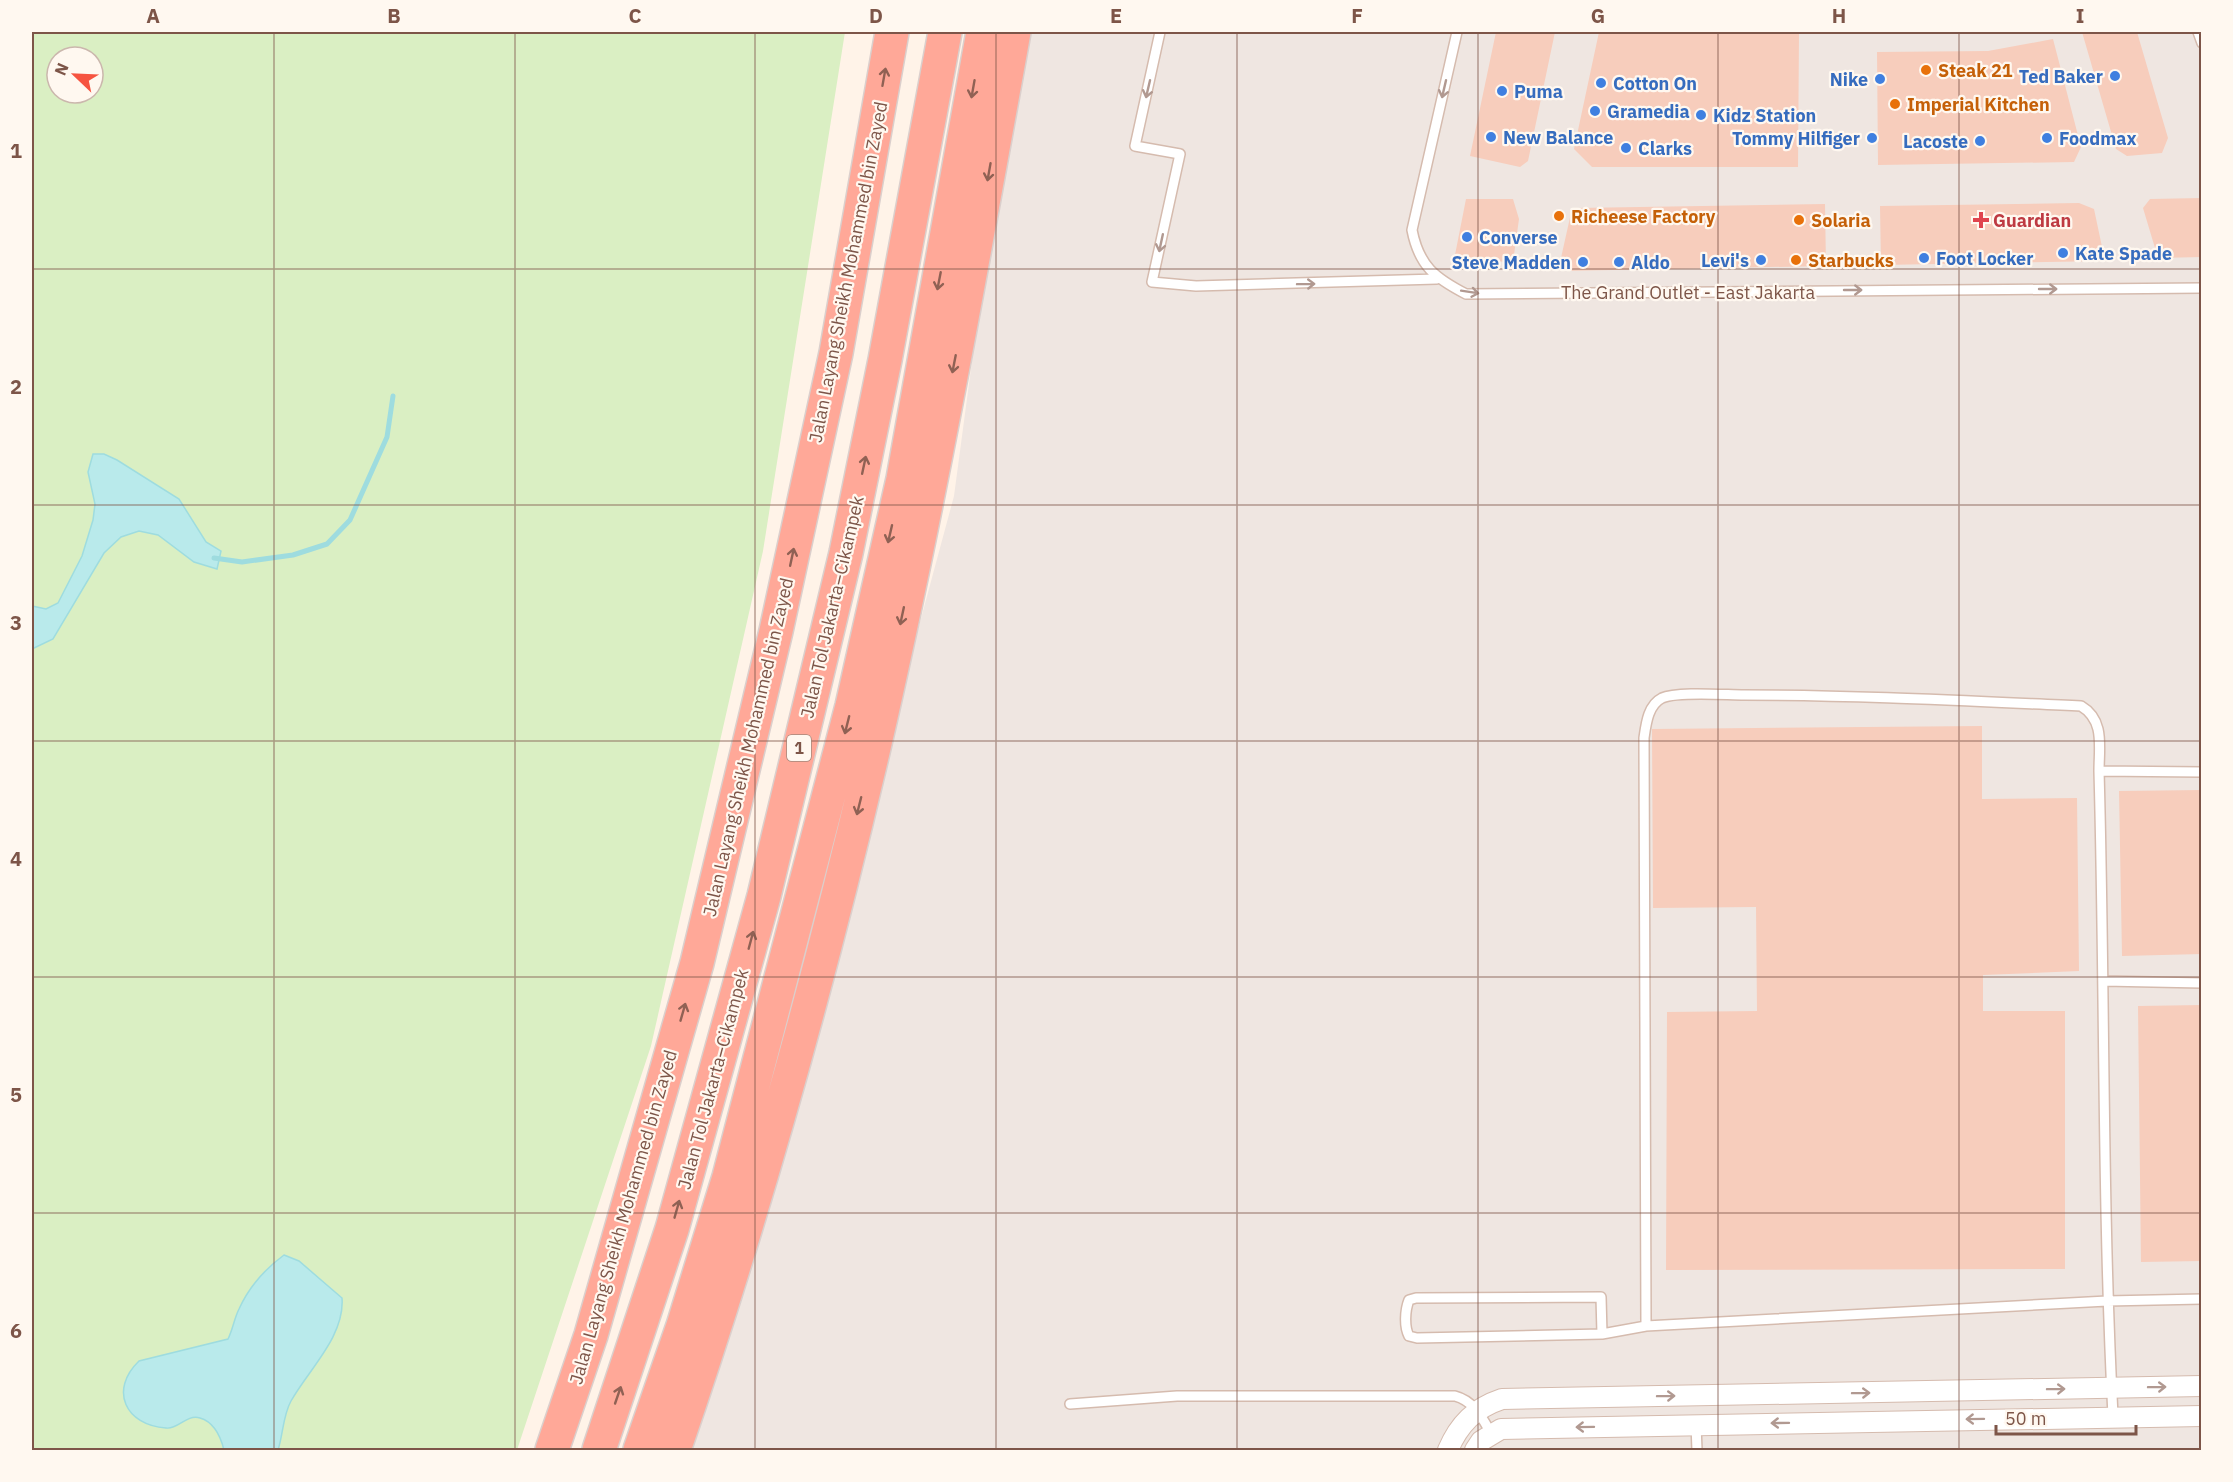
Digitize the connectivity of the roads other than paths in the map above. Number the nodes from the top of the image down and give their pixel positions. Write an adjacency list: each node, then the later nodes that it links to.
1 (892, 32): 27 (highway, Jalan Layang Sheikh Mohammed bin Zayed, one-way to 1)
2 (945, 32): 28 (highway, Jalan Tol Jakarta–Cikampek / 1, one-way to 2)
3 (983, 32): 29 (highway, 1, one-way to 29)
4 (1014, 32): 30 (highway, one-way to 30)
5 (1160, 32): 9 (lane, one-way to 9)
6 (1457, 32): 9 (lane, The Grand Outlet - East Jakarta, one-way to 9)
7 (2198, 32): 8 (lane)
8 (2202, 44)
9 (1437, 279): 10 (lane, The Grand Outlet - East Jakarta, one-way to 10)
10 (2202, 288)
11 (2098, 771): 12 (lane); 13 (lane); 17 (lane)
12 (2202, 772)
13 (2104, 981): 14 (lane); 16 (lane)
14 (2202, 983)
15 (2202, 1299): 16 (lane)
16 (2107, 1300): 17 (lane); 20 (lane)
17 (1646, 1326): 18 (lane)
18 (1602, 1334): 18 (lane)
19 (2202, 1386): 20 (street, one-way to 19)
20 (2112, 1388): 22 (street, one-way to 20); 23 (lane)
21 (1070, 1404): 22 (lane)
22 (1476, 1409): 26 (lane); 31 (street)
23 (2114, 1416): 24 (street); 25 (street, one-way to 25)
24 (2202, 1416)
25 (1696, 1425): 26 (street, one-way to 26); 33 (lane)
26 (1491, 1433): 32 (street)
27 (552, 1450)
28 (599, 1450)
29 (640, 1450)
30 (674, 1450)
31 (1448, 1450)
32 (1475, 1450)
33 (1697, 1450)

